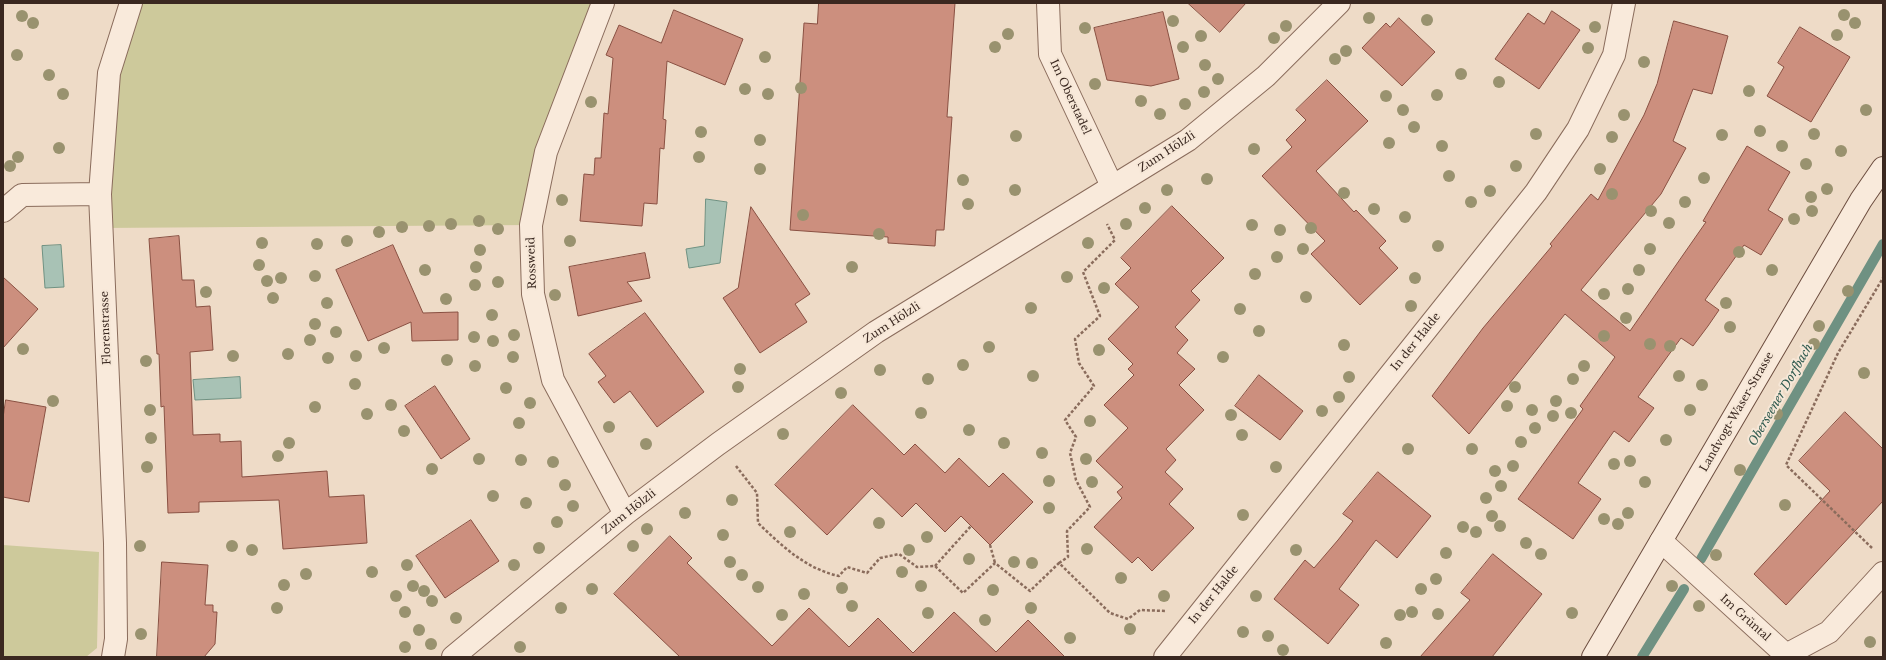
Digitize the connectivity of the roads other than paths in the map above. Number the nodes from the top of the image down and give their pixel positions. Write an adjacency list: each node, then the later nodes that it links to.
1 (132, 3): 8 (street, Florenstrasse)
2 (602, 3): 10 (street, Rossweid)
3 (1048, 3): 7 (street, Im Oberstadel)
4 (1339, 3): 7 (street, Zum Hölzli)
5 (1624, 3): 15 (street, In der Halde)
6 (1883, 168): 11 (street, Landvogt-Waser-Strasse)
7 (1102, 192): 10 (street, Zum Hölzli)
8 (100, 194): 9 (street); 13 (street, Florenstrasse)
9 (3, 210)
10 (625, 514): 14 (street, Zum Hölzli)
11 (1661, 541): 12 (street, Im Grüntal); 16 (street, Landvogt-Waser-Strasse)
12 (1880, 563)
13 (113, 657)
14 (453, 657)
15 (1165, 657)
16 (1593, 657)

